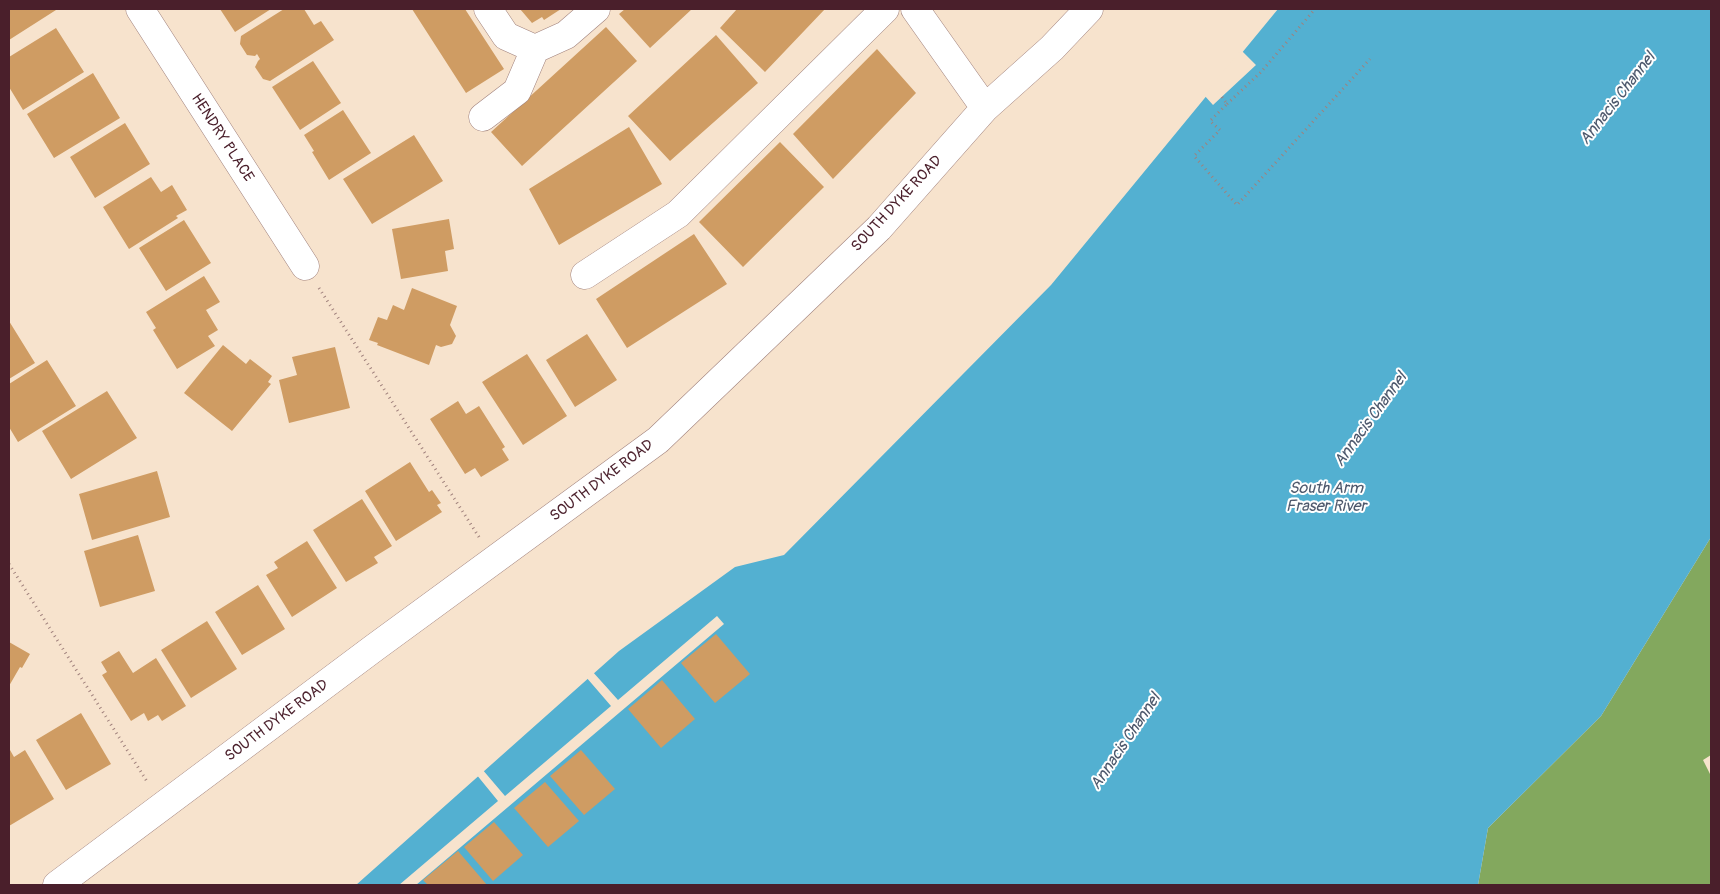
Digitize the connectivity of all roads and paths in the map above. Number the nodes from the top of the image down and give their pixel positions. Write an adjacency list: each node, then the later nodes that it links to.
1 (140, 9): 14 (street, HENDRY PLACE)
2 (488, 9): 8 (street)
3 (596, 9): 8 (street)
4 (884, 9): 15 (street)
5 (915, 9): 12 (street)
6 (1089, 9): 12 (street, SOUTH DYKE ROAD)
7 (1315, 9): 11 (path)
8 (535, 49): 13 (street)
9 (1370, 59): 11 (path)
10 (1222, 97): 11 (path)
11 (1227, 104)
12 (985, 108): 16 (street, SOUTH DYKE ROAD)
13 (483, 117)
14 (305, 266): 16 (path)
15 (584, 275)
16 (495, 560): 18 (street, SOUTH DYKE ROAD)
17 (9, 564): 18 (path)
18 (163, 807): 19 (street, SOUTH DYKE ROAD)
19 (57, 885)

